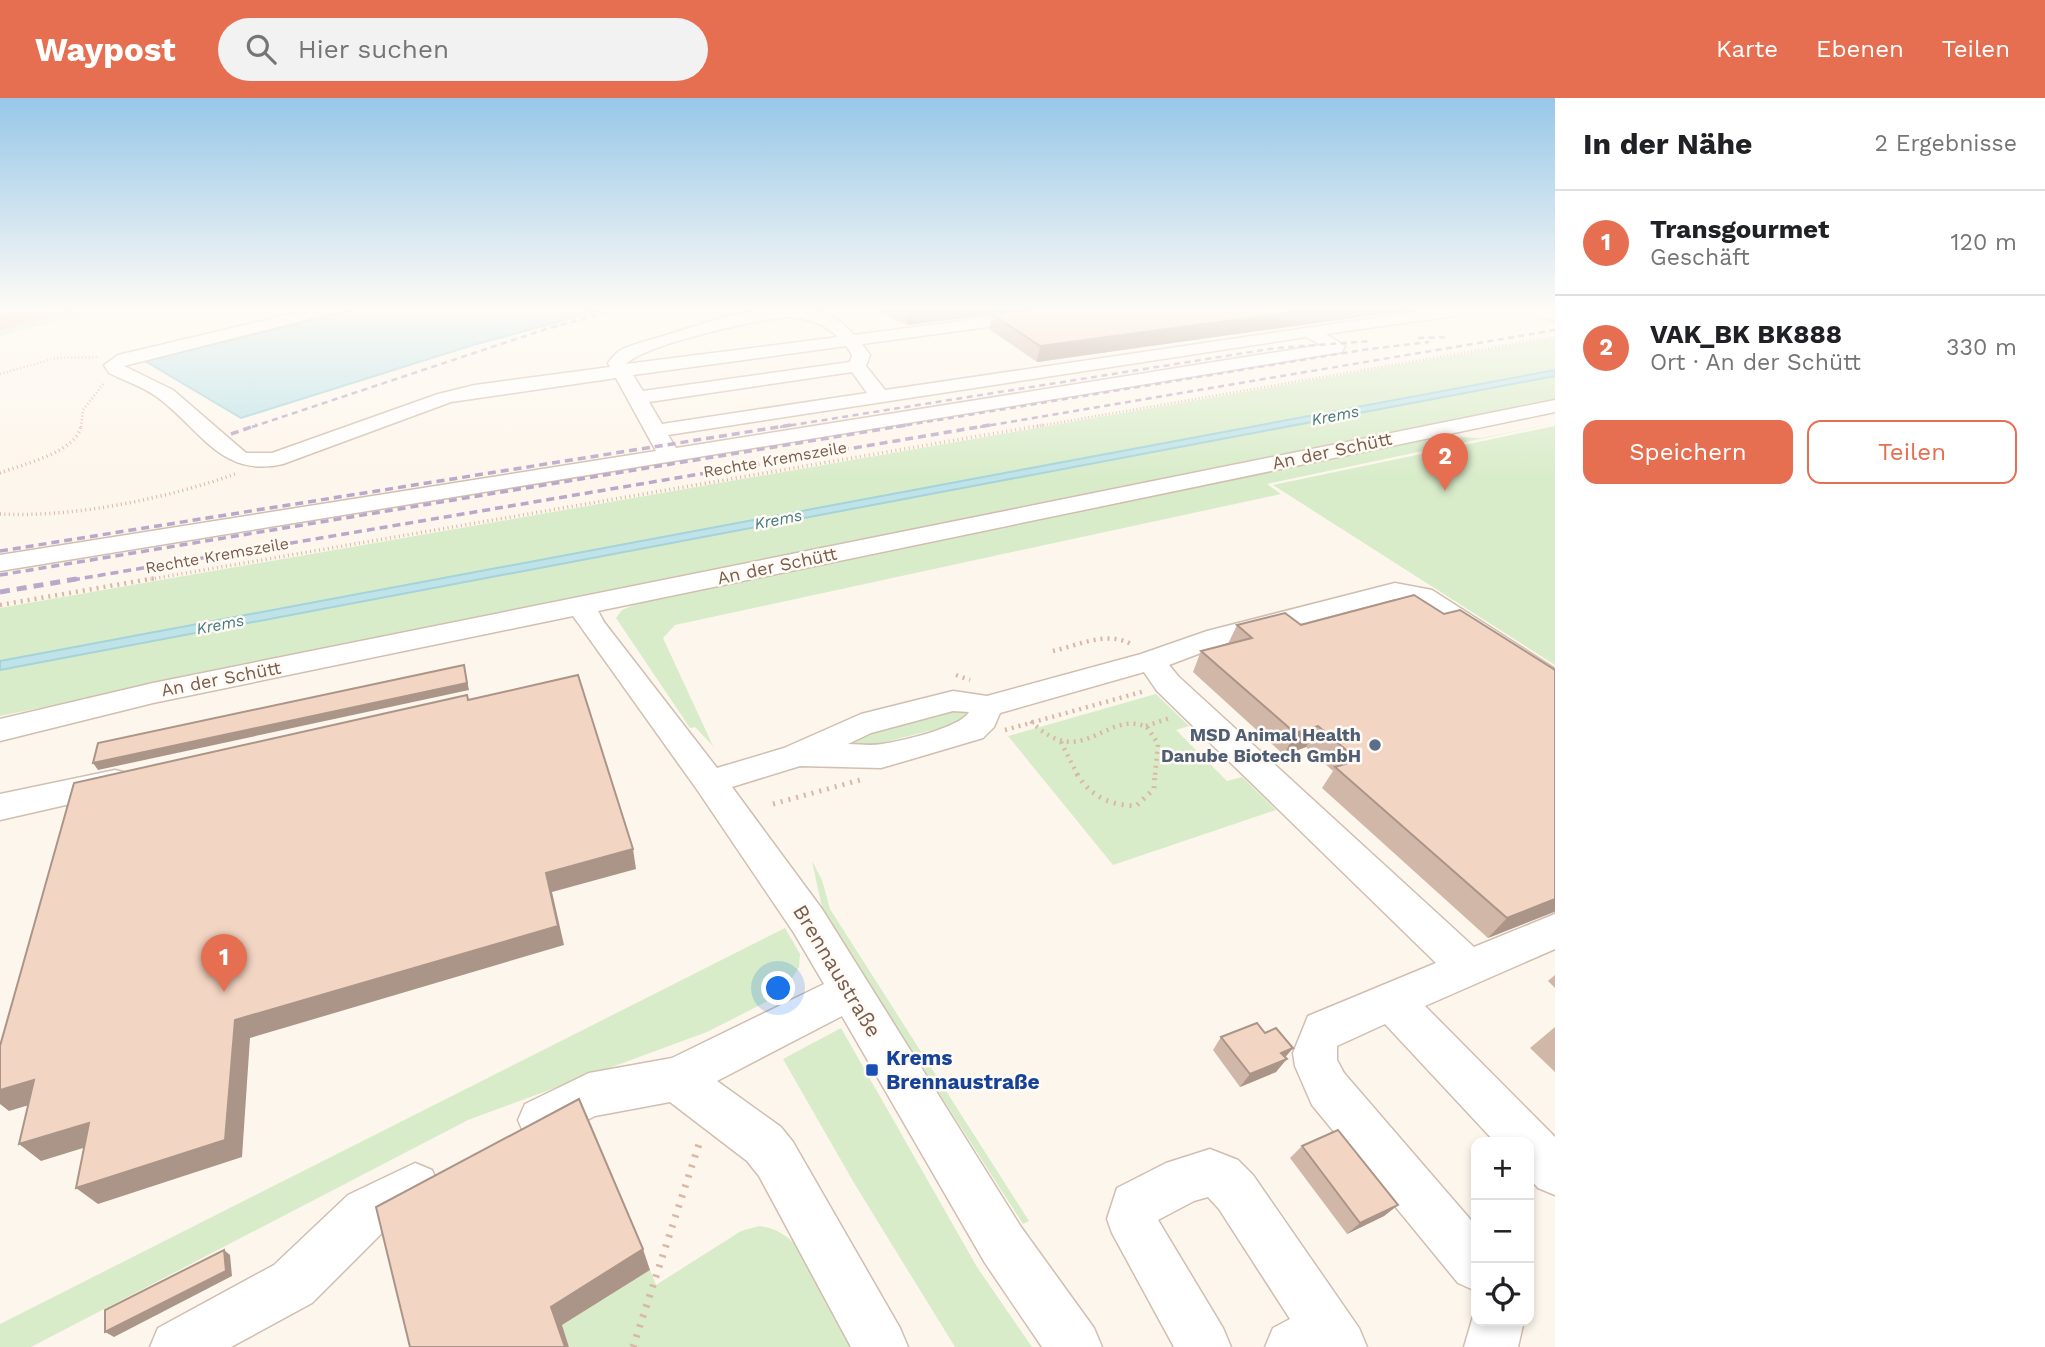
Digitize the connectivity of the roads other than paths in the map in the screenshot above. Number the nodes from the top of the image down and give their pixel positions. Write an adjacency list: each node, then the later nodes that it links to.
1 (121, 365): 7 (street)
2 (618, 365): 7 (street)
3 (663, 365): 7 (street)
4 (1089, 365): 8 (street)
5 (1228, 365): 14 (street)
6 (856, 366): 8 (street); 9 (street)
7 (621, 371): 9 (street)
8 (880, 397): 13 (street)
9 (637, 398): 13 (street)
10 (1555, 406): 12 (street, An der Schütt)
11 (1555, 415): 12 (street)
12 (1444, 429): 16 (street, An der Schütt)
13 (656, 431): 14 (street)
14 (669, 455): 15 (street)
15 (0, 563)
16 (582, 606): 19 (street, An der Schütt); 21 (street, Brennaustraße)
17 (1151, 661): 18 (street); 21 (street); 24 (street)
18 (1555, 683)
19 (0, 730)
20 (148, 774): 22 (street)
21 (710, 782): 25 (street, Brennaustraße)
22 (0, 807)
23 (1555, 931): 24 (street)
24 (1468, 967): 26 (street)
25 (850, 991): 27 (street); 38 (street, Brennaustraße)
26 (1390, 1000): 28 (street); 33 (street)
27 (694, 1092): 29 (street); 37 (street)
28 (1522, 1137)
29 (502, 1141)
30 (1534, 1149): 32 (street)
31 (453, 1167): 36 (street)
32 (1555, 1171)
33 (1474, 1263)
34 (1496, 1326): 40 (street)
35 (1320, 1341): 39 (street)
36 (177, 1347)
37 (881, 1347)
38 (1075, 1347)
39 (1204, 1347)
40 (1491, 1347)

